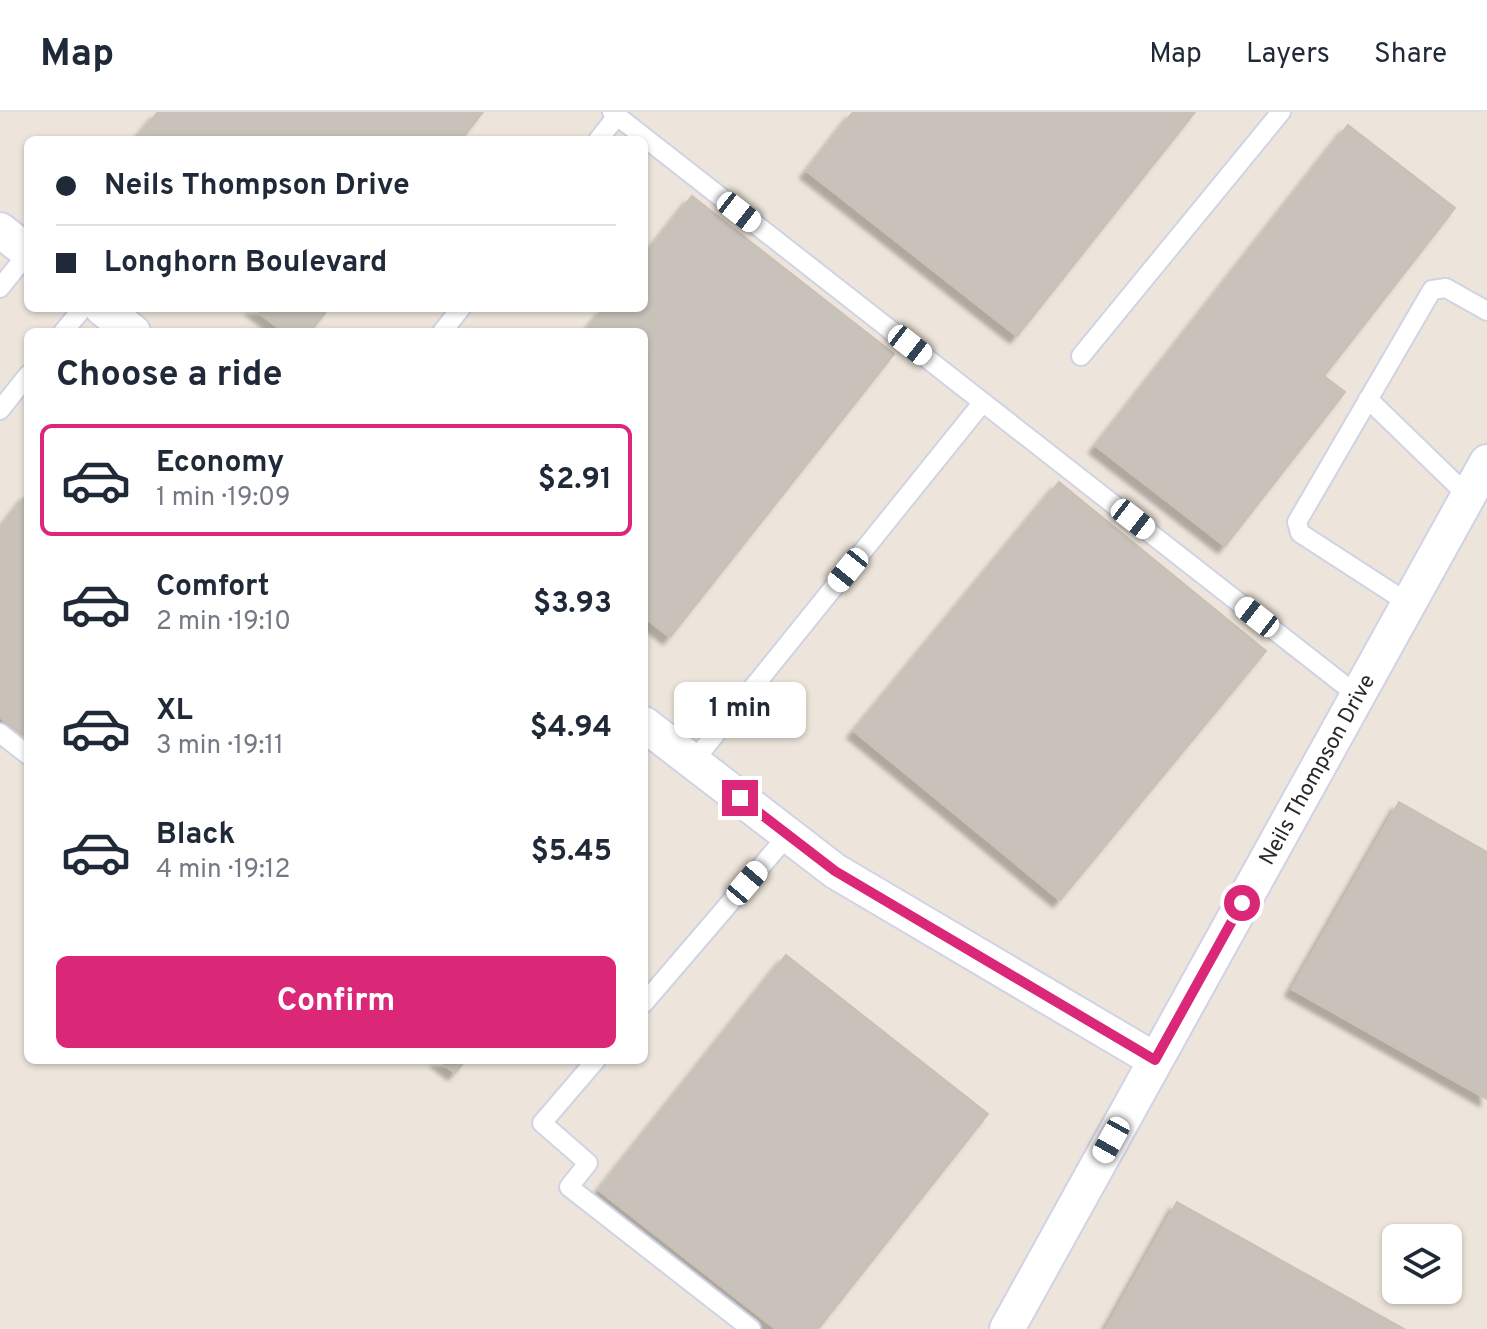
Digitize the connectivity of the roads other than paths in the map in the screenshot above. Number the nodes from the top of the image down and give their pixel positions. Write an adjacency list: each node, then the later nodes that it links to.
1 (1281, 112): 17 (lane)
2 (615, 114): 3 (lane); 4 (lane)
3 (601, 136)
4 (643, 136)
5 (648, 140): 20 (lane)
6 (0, 230): 7 (street)
7 (24, 249)
8 (24, 257): 9 (lane)
9 (0, 288)
10 (1487, 311): 19 (lane)
11 (80, 312): 14 (lane)
12 (107, 312): 15 (street)
13 (458, 312): 16 (lane)
14 (66, 328)
15 (128, 328)
16 (445, 328)
17 (1081, 356)
18 (24, 380): 21 (lane)
19 (1368, 399): 23 (lane); 24 (lane)
20 (983, 402): 25 (lane); 29 (lane)
21 (0, 410)
22 (1487, 462): 23 (street, Neils Thompson Drive)
23 (1468, 496): 24 (street, Neils Thompson Drive)
24 (1408, 603): 25 (street, Neils Thompson Drive)
25 (1357, 695): 32 (street, Neils Thompson Drive)
26 (648, 727): 29 (street)
27 (0, 733): 28 (lane)
28 (24, 752)
29 (693, 762): 30 (street)
30 (788, 835): 31 (lane); 32 (street)
31 (648, 998)
32 (1155, 1060): 35 (street, Neils Thompson Drive)
33 (593, 1064): 34 (lane)
34 (751, 1329)
35 (1007, 1329)

